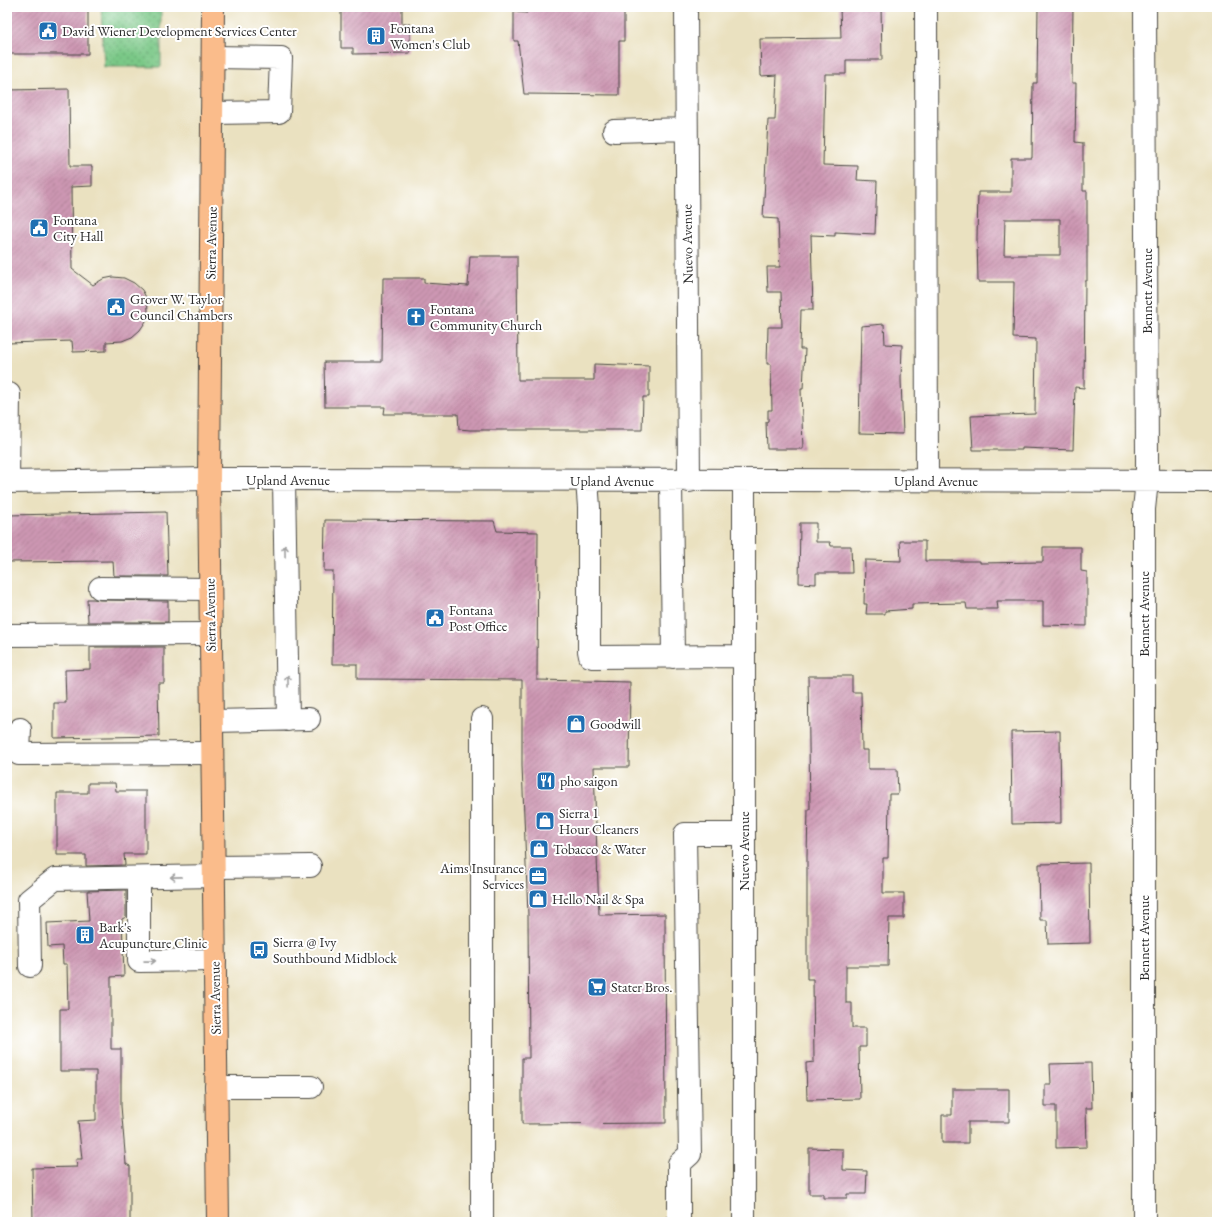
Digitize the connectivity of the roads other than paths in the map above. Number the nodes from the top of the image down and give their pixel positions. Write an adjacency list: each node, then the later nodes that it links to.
1 (213, 7): 5 (main road, Sierra Avenue)
2 (686, 7): 7 (street, Nuevo Avenue)
3 (926, 7): 15 (street)
4 (1145, 7): 16 (street, Bennett Avenue)
5 (213, 57): 6 (main road, Sierra Avenue); 6 (street)
6 (212, 113): 10 (main road, Sierra Avenue)
7 (686, 129): 8 (street); 13 (street, Nuevo Avenue)
8 (614, 131)
9 (9, 394): 18 (street)
10 (209, 480): 11 (street, Upland Avenue); 18 (street, Upland Avenue); 20 (main road, Sierra Avenue)
11 (284, 480): 12 (street, Upland Avenue); 26 (street, one-way to 11)
12 (587, 481): 13 (street, Upland Avenue); 24 (street)
13 (680, 481): 14 (street, Upland Avenue); 24 (street, Nuevo Avenue)
14 (744, 481): 15 (street, Upland Avenue); 23 (street, Nuevo Avenue)
15 (927, 481): 16 (street, Upland Avenue)
16 (1147, 481): 17 (street, Upland Avenue); 41 (street, Bennett Avenue)
17 (1217, 481)
18 (8, 482)
19 (100, 588): 20 (street)
20 (210, 589): 21 (main road, Sierra Avenue)
21 (210, 634): 22 (street); 26 (main road, Sierra Avenue)
22 (7, 635)
23 (744, 656): 24 (street); 29 (street, Nuevo Avenue)
24 (674, 657)
25 (482, 720): 38 (street)
26 (212, 721): 28 (main road, Sierra Avenue)
27 (20, 729): 28 (street)
28 (212, 753): 31 (main road, Sierra Avenue)
29 (744, 834): 39 (street); 40 (street, Nuevo Avenue)
30 (310, 866): 31 (street)
31 (214, 871): 32 (street, one-way to 32); 33 (main road, Sierra Avenue)
32 (138, 878): 33 (street, one-way to 33); 34 (street)
33 (215, 960): 35 (main road, Sierra Avenue)
34 (30, 966)
35 (216, 1087): 36 (street); 37 (main road, Sierra Avenue)
36 (311, 1087)
37 (218, 1222)
38 (482, 1222)
39 (679, 1222)
40 (744, 1222)
41 (1144, 1222)

